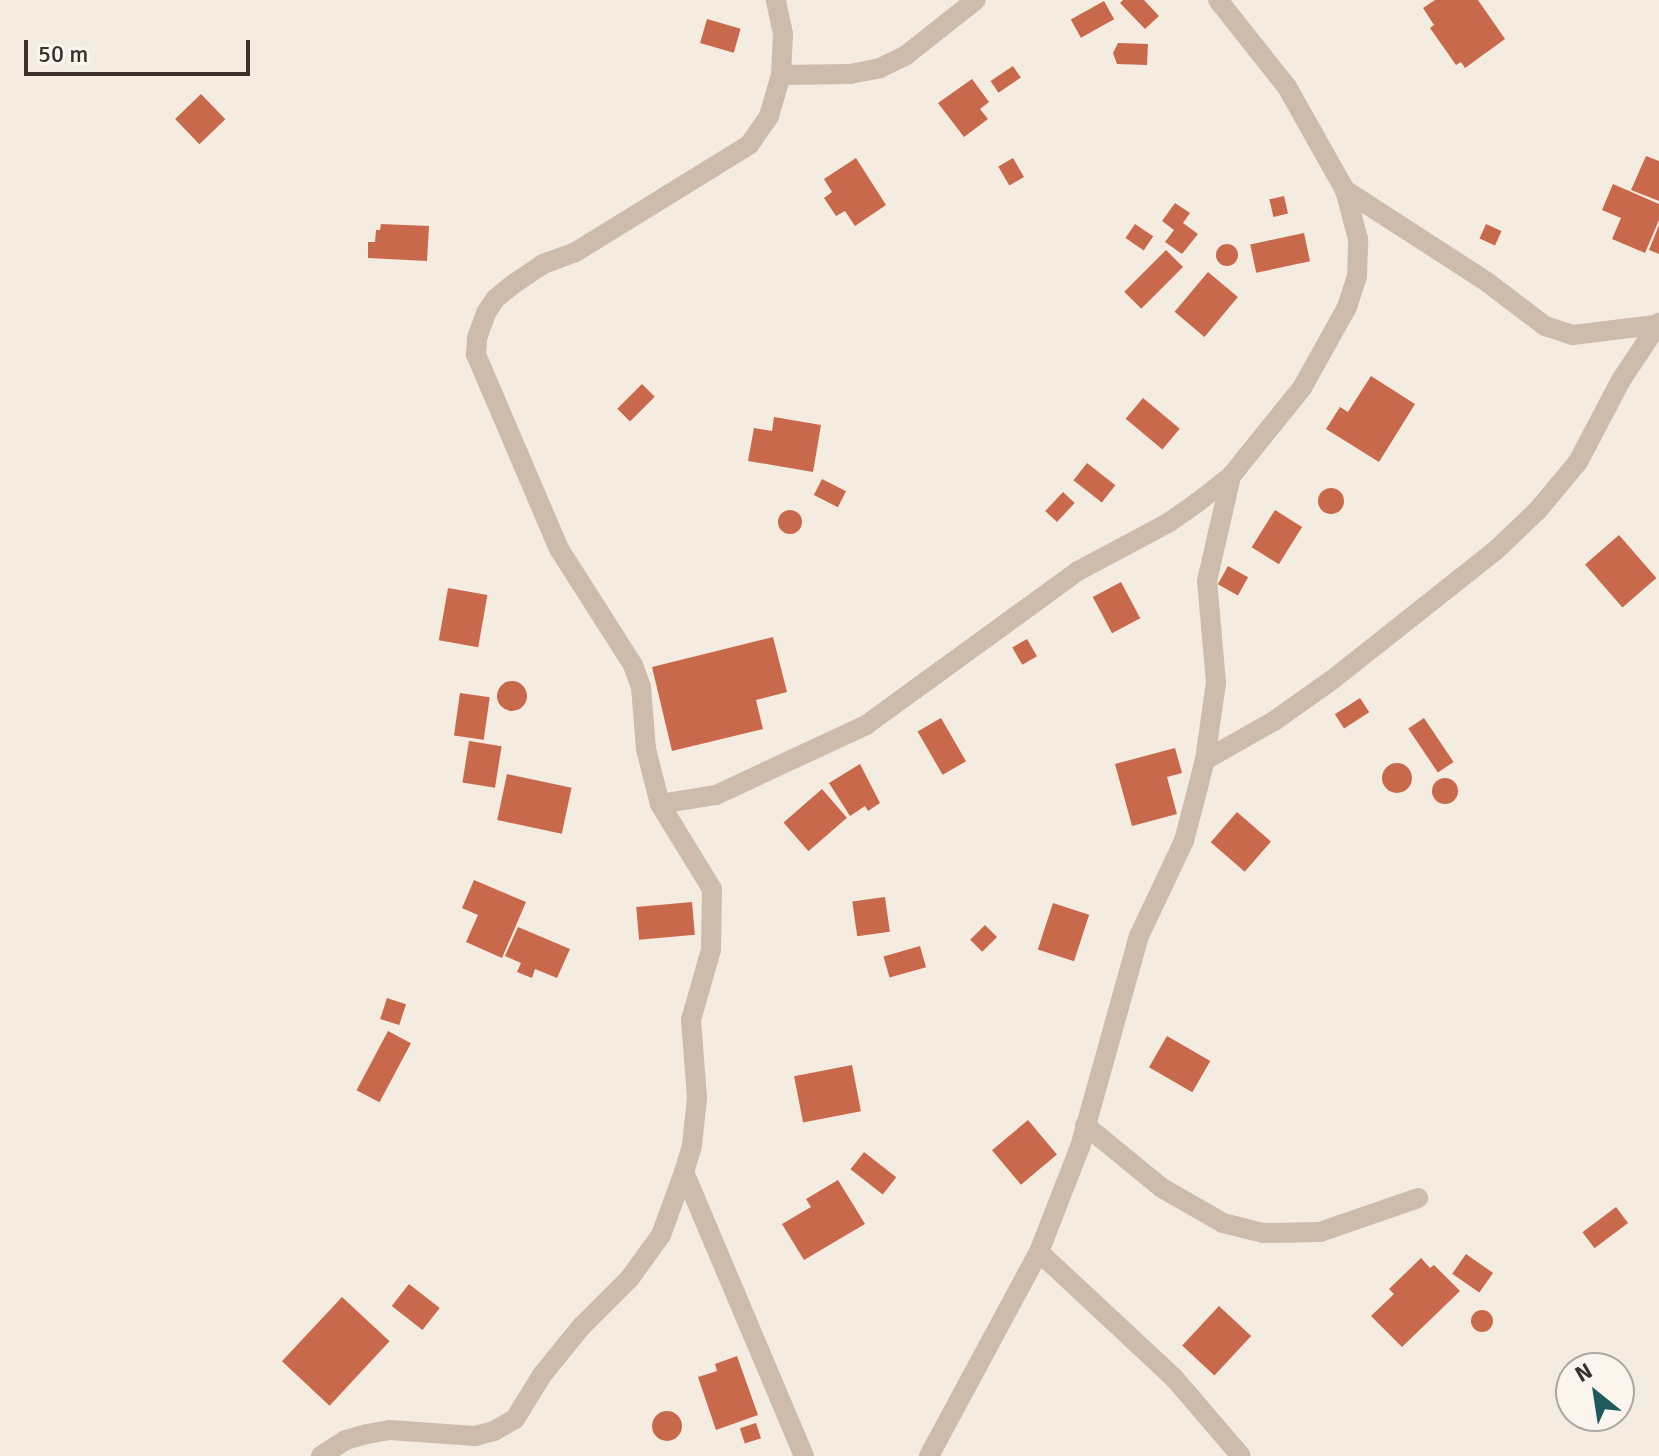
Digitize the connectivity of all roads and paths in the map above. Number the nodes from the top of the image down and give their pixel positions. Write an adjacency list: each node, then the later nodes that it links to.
1 (776, 0): 4 (lane)
2 (976, 0): 4 (lane)
3 (1218, 0): 5 (lane)
4 (781, 75): 9 (lane)
5 (1345, 190): 6 (lane); 7 (lane)
6 (1657, 324): 8 (lane)
7 (1231, 476): 8 (lane); 9 (lane)
8 (1205, 760): 10 (lane)
9 (660, 804): 11 (lane)
10 (1085, 1125): 12 (lane); 13 (lane)
11 (684, 1172): 14 (lane); 15 (lane)
12 (1418, 1198)
13 (1039, 1252): 16 (lane); 17 (lane)
14 (321, 1456)
15 (804, 1456)
16 (929, 1456)
17 (1241, 1456)

